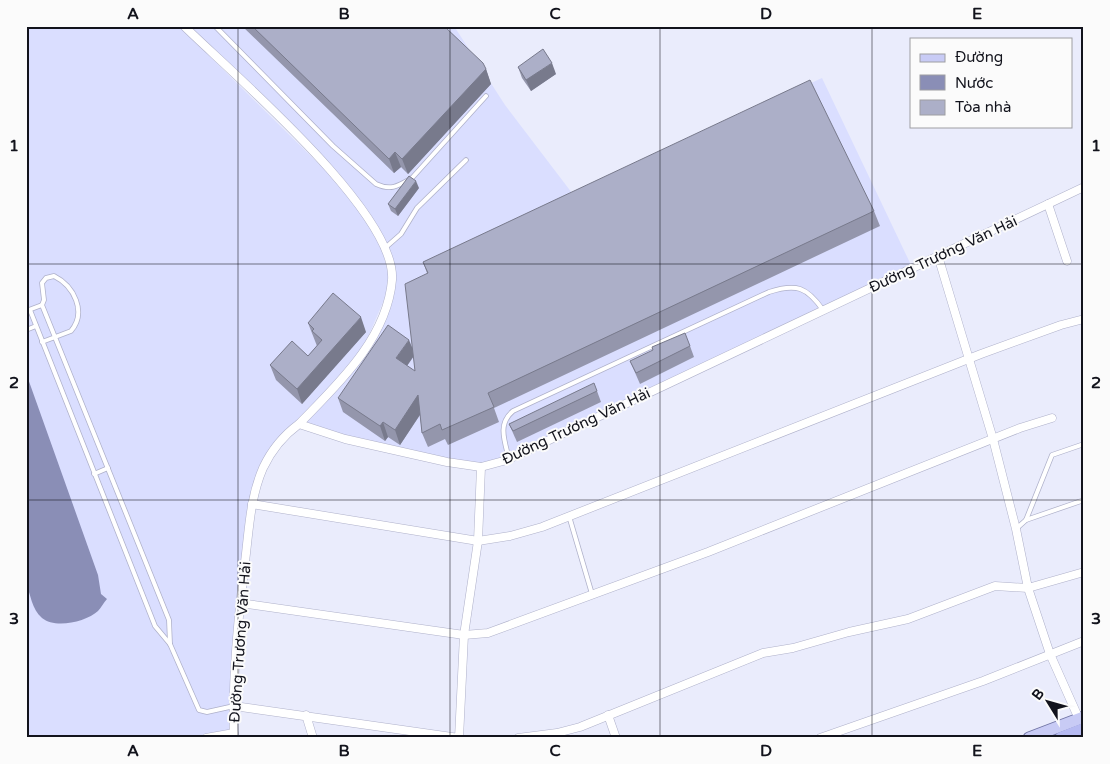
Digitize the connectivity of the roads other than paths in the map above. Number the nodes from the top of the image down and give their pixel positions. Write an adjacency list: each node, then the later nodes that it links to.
1 (184, 26): 7 (street)
2 (215, 26): 3 (lane)
3 (486, 96)
4 (466, 160): 7 (lane)
5 (1084, 187): 6 (street, Đường Trương Văn Hải)
6 (1048, 204): 8 (street, Đường Trương Văn Hải); 9 (street)
7 (385, 248): 20 (street)
8 (938, 256): 11 (street, Đường Trương Văn Hải); 18 (street)
9 (1067, 261)
10 (42, 305): 12 (lane); 16 (lane); 16 (lane)
11 (823, 310): 23 (street, Đường Trương Văn Hải); 23 (lane)
12 (28, 311): 14 (lane)
13 (1084, 320): 18 (street)
14 (36, 326): 15 (lane); 17 (lane)
15 (26, 330)
16 (55, 337): 17 (lane); 25 (lane)
17 (42, 342): 26 (lane)
18 (969, 358): 21 (street); 29 (street)
19 (1052, 418): 21 (street)
20 (299, 424): 24 (street, Đường Trương Văn Hải); 28 (street, Đường Trương Văn Hải)
21 (993, 439): 31 (street); 35 (street)
22 (1084, 444): 30 (lane)
23 (510, 459): 24 (street, Đường Trương Văn Hải)
24 (481, 467): 32 (street)
25 (108, 468): 26 (lane); 39 (lane)
26 (94, 474): 39 (lane)
27 (1084, 500): 30 (lane)
28 (252, 504): 32 (street); 36 (street, Đường Trương Văn Hải)
29 (569, 516): 32 (street); 35 (lane)
30 (1026, 520): 31 (lane)
31 (1016, 529): 34 (street)
32 (478, 541): 37 (street)
33 (1084, 572): 34 (street)
34 (1028, 588): 40 (street); 42 (street)
35 (592, 594): 37 (street)
36 (240, 604): 37 (street); 41 (street, Đường Trương Văn Hải)
37 (464, 635): 43 (street)
38 (1084, 641): 40 (street)
39 (170, 644): 41 (lane)
40 (1050, 654): 44 (street); 45 (street)
41 (234, 706): 43 (street); 46 (street, Đường Trương Văn Hải)
42 (608, 715): 49 (street); 50 (street)
43 (306, 716): 48 (street)
44 (1083, 725): 52 (main road); 53 (highway)
45 (845, 734): 51 (street)
46 (234, 735): 47 (street)
47 (206, 738)
48 (313, 738)
49 (518, 738)
50 (616, 738)
51 (820, 738)
52 (1029, 738)
53 (1061, 738)

